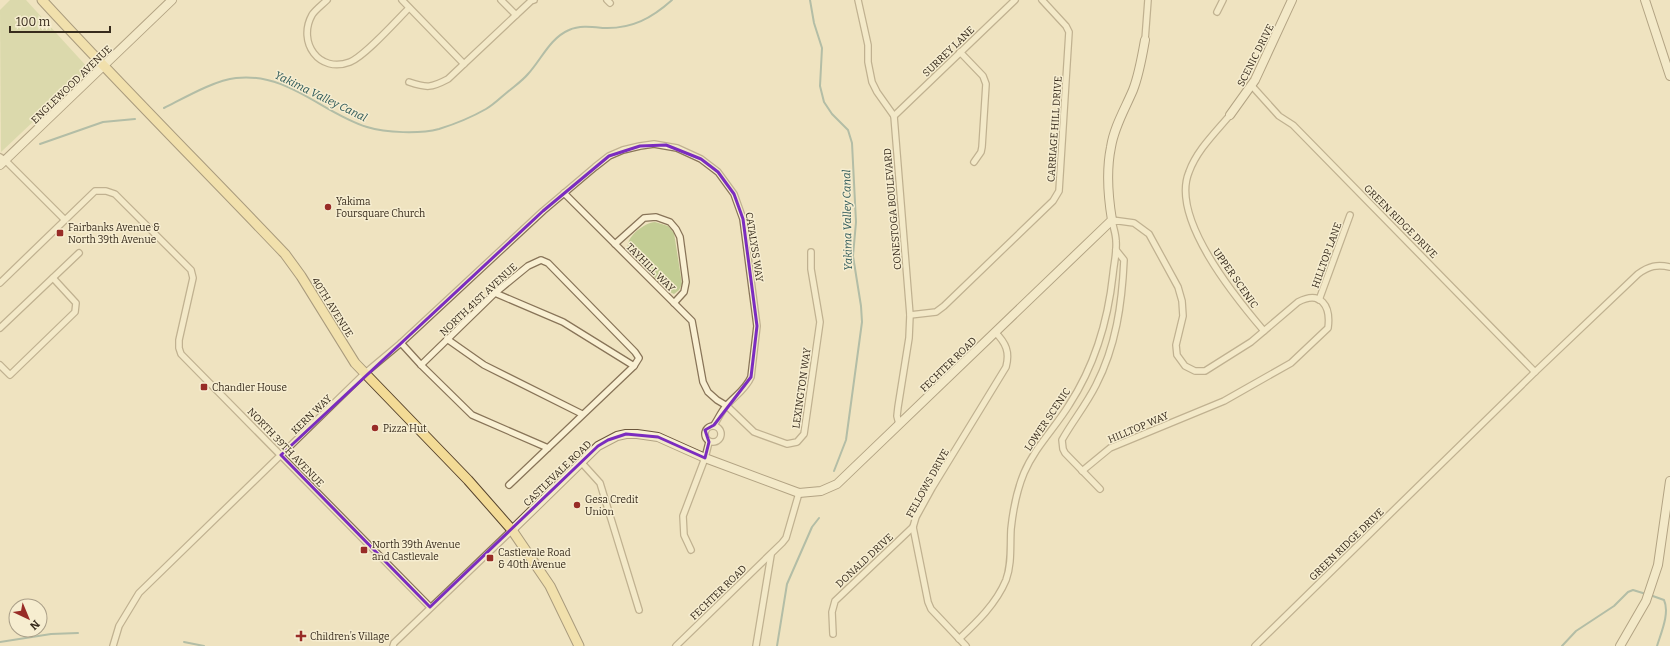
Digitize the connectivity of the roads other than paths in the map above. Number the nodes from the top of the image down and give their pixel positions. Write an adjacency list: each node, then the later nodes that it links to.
1 (42, 0): 20 (main road, 40TH AVENUE)
2 (172, 0): 20 (street, ENGLEWOOD AVENUE)
3 (327, 0): 14 (street)
4 (402, 0): 14 (street)
5 (501, 0): 16 (street)
6 (534, 0): 16 (street)
7 (858, 0): 25 (street)
8 (1015, 0): 18 (street, SURREY LANE)
9 (1042, 0): 43 (street, CARRIAGE HILL DRIVE)
10 (1148, 0): 17 (street)
11 (1222, 0): 15 (street)
12 (1292, 0): 23 (street, SCENIC DRIVE)
13 (1645, 0): 21 (street)
14 (409, 8): 19 (street)
15 (1217, 12)
16 (516, 14): 19 (street)
17 (1145, 40): 32 (street)
18 (960, 52): 25 (street, SURREY LANE); 27 (street)
19 (464, 64): 22 (street)
20 (103, 67): 26 (street, ENGLEWOOD AVENUE); 53 (main road, 40TH AVENUE)
21 (1670, 76)
22 (409, 82)
23 (1252, 86): 24 (street, SCENIC DRIVE); 52 (street, GREEN RIDGE DRIVE)
24 (1230, 115): 45 (street, UPPER SCENIC)
25 (894, 116): 43 (street, CONESTOGA BOULEVARD)
26 (2, 161): 31 (street)
27 (974, 162)
28 (564, 193): 29 (street, CATALYSS WAY); 33 (street, TAYHILL WAY); 54 (street, CATALYSS WAY)
29 (542, 211): 48 (street, KERN WAY)
30 (1350, 215): 41 (street, HILLTOP LANE)
31 (65, 220): 39 (street); 60 (street, NORTH 39TH AVENUE)
32 (1112, 220): 34 (street, LOWER SCENIC); 45 (street); 46 (street, FECHTER ROAD)
33 (615, 244): 42 (street, TAYHILL WAY); 42 (street, TAYHILL WAY)
34 (1116, 250): 63 (street); 75 (street, LOWER SCENIC)
35 (811, 252): 54 (street, LEXINGTON WAY)
36 (79, 253): 38 (street)
37 (1670, 267): 52 (street, GREEN RIDGE DRIVE)
38 (53, 278): 44 (street); 49 (street)
39 (0, 283)
40 (495, 293): 47 (street, NORTH 41ST AVENUE); 51 (street); 51 (street, NORTH 41ST AVENUE)
41 (1319, 300): 45 (street); 63 (street, HILLTOP WAY)
42 (674, 303): 54 (street, TAYHILL WAY)
43 (910, 315): 56 (street, CONESTOGA BOULEVARD)
44 (0, 328)
45 (1264, 331)
46 (995, 332): 56 (street, FECHTER ROAD); 68 (street, FELLOWS DRIVE)
47 (447, 340): 50 (street, NORTH 41ST AVENUE); 55 (street)
48 (401, 343): 50 (street); 53 (street, KERN WAY)
49 (0, 365)
50 (421, 365): 59 (street)
51 (634, 366): 55 (street)
52 (1535, 372): 82 (street, GREEN RIDGE DRIVE)
53 (364, 374): 60 (street, KERN WAY); 69 (main road, 40TH AVENUE)
54 (727, 406): 57 (street, CATALYSS WAY)
55 (582, 414): 59 (street)
56 (899, 424): 67 (street, FECHTER ROAD)
57 (714, 425): 58 (street, CATALYSS WAY); 58 (street)
58 (709, 442): 61 (street, CATALYSS WAY)
59 (548, 448): 65 (street)
60 (281, 455): 72 (street, NORTH 39TH AVENUE); 76 (street, KERN WAY)
61 (705, 458): 62 (street, CASTLEVALE ROAD); 67 (street, CASTLEVALE ROAD); 70 (street, CATALYSS WAY)
62 (581, 462): 69 (street, CASTLEVALE ROAD); 73 (street)
63 (1082, 471): 66 (street)
64 (1670, 481): 83 (street)
65 (509, 485)
66 (1100, 489)
67 (799, 493): 71 (street, FECHTER ROAD)
68 (913, 527): 74 (street, DONALD DRIVE); 75 (street, FELLOWS DRIVE)
69 (512, 530): 72 (street, CASTLEVALE ROAD); 78 (main road, 40TH AVENUE)
70 (691, 550)
71 (771, 555): 79 (street, FECHTER ROAD); 80 (street)
72 (430, 607): 77 (street, CASTLEVALE ROAD)
73 (639, 610)
74 (833, 634)
75 (959, 639): 81 (street, FELLOWS DRIVE)
76 (113, 646)
77 (393, 646)
78 (579, 646)
79 (676, 646)
80 (756, 646)
81 (966, 646)
82 (1255, 646)
83 (1620, 646)

